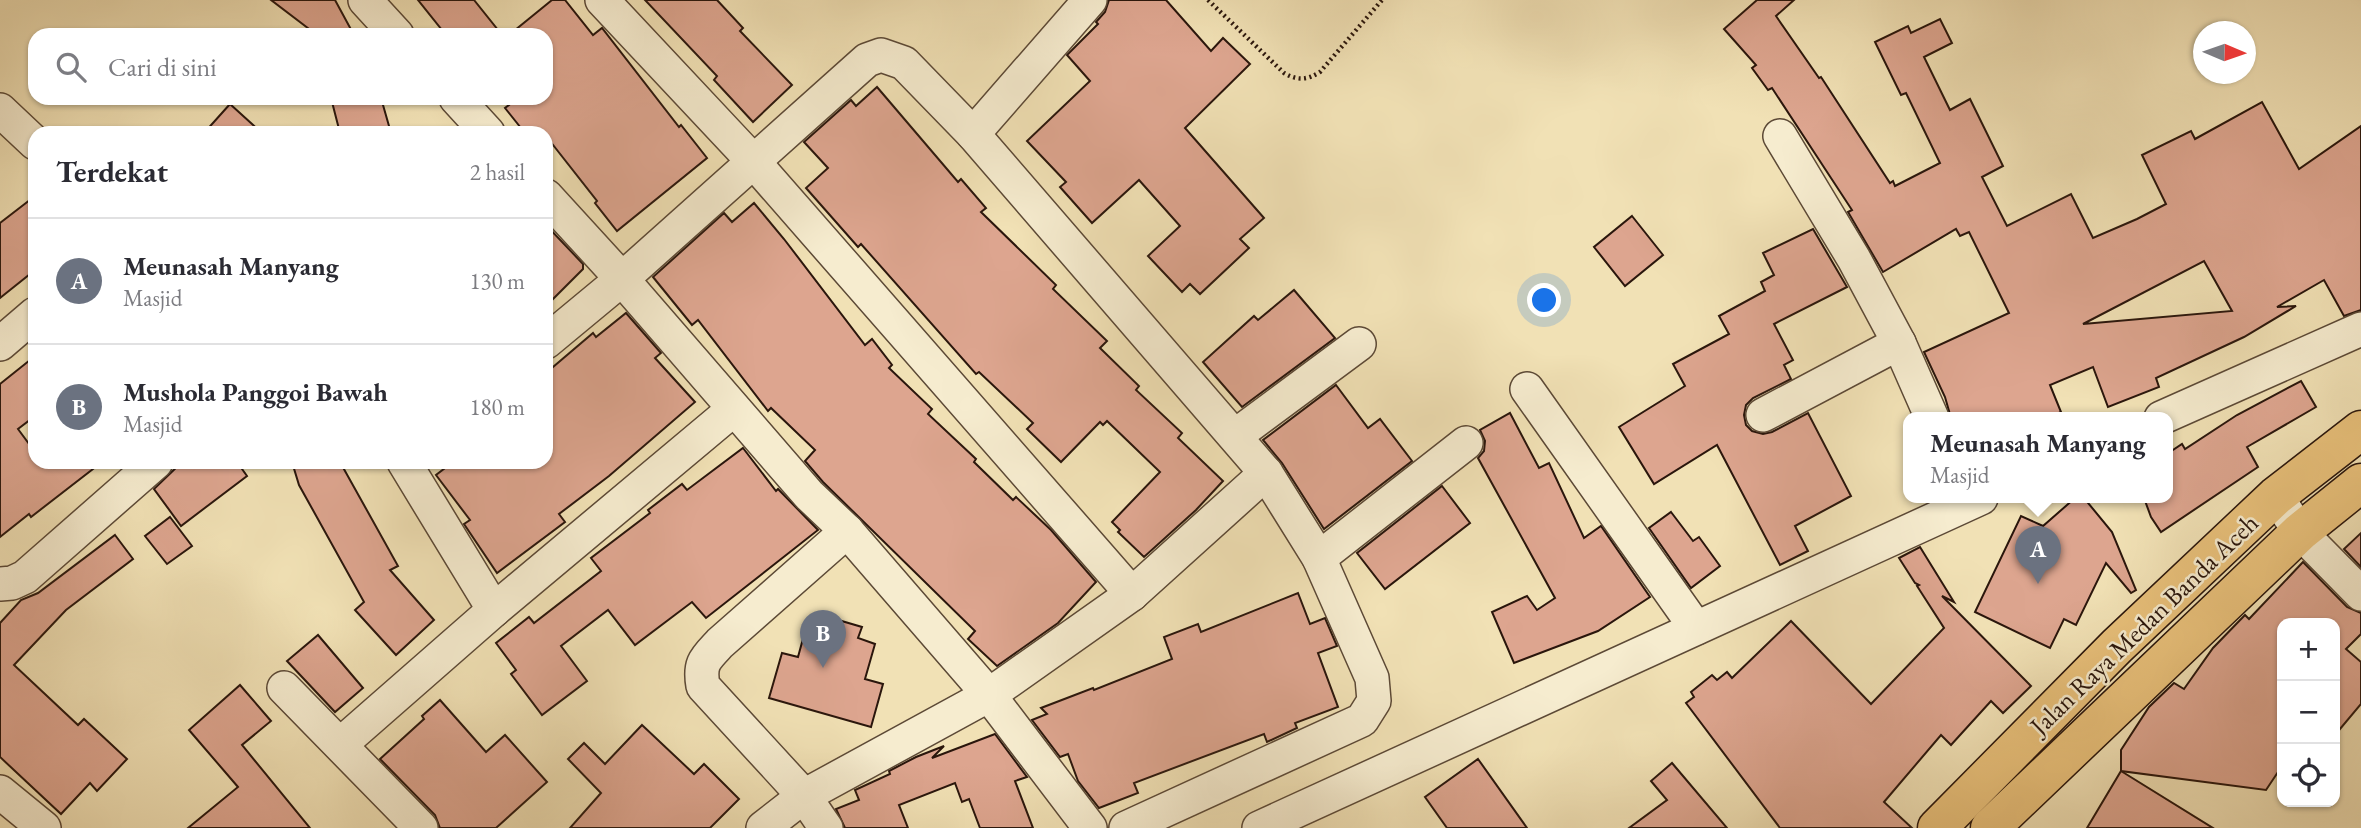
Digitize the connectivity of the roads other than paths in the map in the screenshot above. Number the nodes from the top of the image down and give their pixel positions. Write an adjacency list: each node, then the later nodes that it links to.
1 (365, 0): 4 (street)
2 (602, 0): 11 (street)
3 (1090, 0): 8 (street)
4 (391, 28)
5 (462, 105): 7 (street)
6 (0, 110): 9 (street)
7 (482, 126)
8 (973, 134): 11 (street); 26 (street)
9 (28, 136)
10 (1780, 136): 17 (street)
11 (753, 161): 13 (street); 38 (street)
12 (553, 204): 13 (street)
13 (622, 279): 16 (street); 21 (street)
14 (28, 320): 18 (street)
15 (2361, 329): 23 (street)
16 (553, 336)
17 (1899, 343): 22 (street); 24 (street)
18 (0, 344)
19 (1359, 344): 26 (street)
20 (1527, 389): 41 (street)
21 (734, 409): 34 (street); 40 (street)
22 (1929, 412)
23 (2173, 413)
24 (1763, 415)
25 (2361, 430): 32 (highway, Jalan Raya Medan Banda Aceh)
26 (1235, 436): 30 (street)
27 (1466, 443): 36 (street)
28 (148, 469): 37 (street)
29 (410, 469): 40 (street)
30 (1266, 473): 36 (street); 38 (street)
31 (2361, 483): 35 (highway, Jalan Raya Medan Banda Aceh)
32 (2276, 496): 35 (street); 42 (highway, Jalan Raya Medan Banda Aceh)
33 (1967, 503): 41 (street)
34 (847, 531): 44 (street); 48 (street)
35 (2300, 532): 39 (street); 45 (highway, Jalan Raya Medan Banda Aceh)
36 (1319, 558): 54 (street)
37 (0, 584)
38 (1132, 594): 44 (street)
39 (2361, 594)
40 (494, 610): 46 (street)
41 (1696, 628): 55 (street)
42 (2086, 677): 45 (highway); 56 (highway, Jalan Raya Medan Banda Aceh)
43 (284, 688): 46 (street)
44 (989, 695): 48 (street); 53 (street)
45 (2119, 704): 57 (highway, Jalan Raya Medan Banda Aceh)
46 (341, 744): 50 (street)
47 (0, 792): 49 (street)
48 (804, 796): 51 (street); 52 (street)
49 (44, 828)
50 (421, 828)
51 (763, 828)
52 (826, 828)
53 (1090, 828)
54 (1126, 828)
55 (1259, 828)
56 (1937, 828)
57 (1990, 828)

